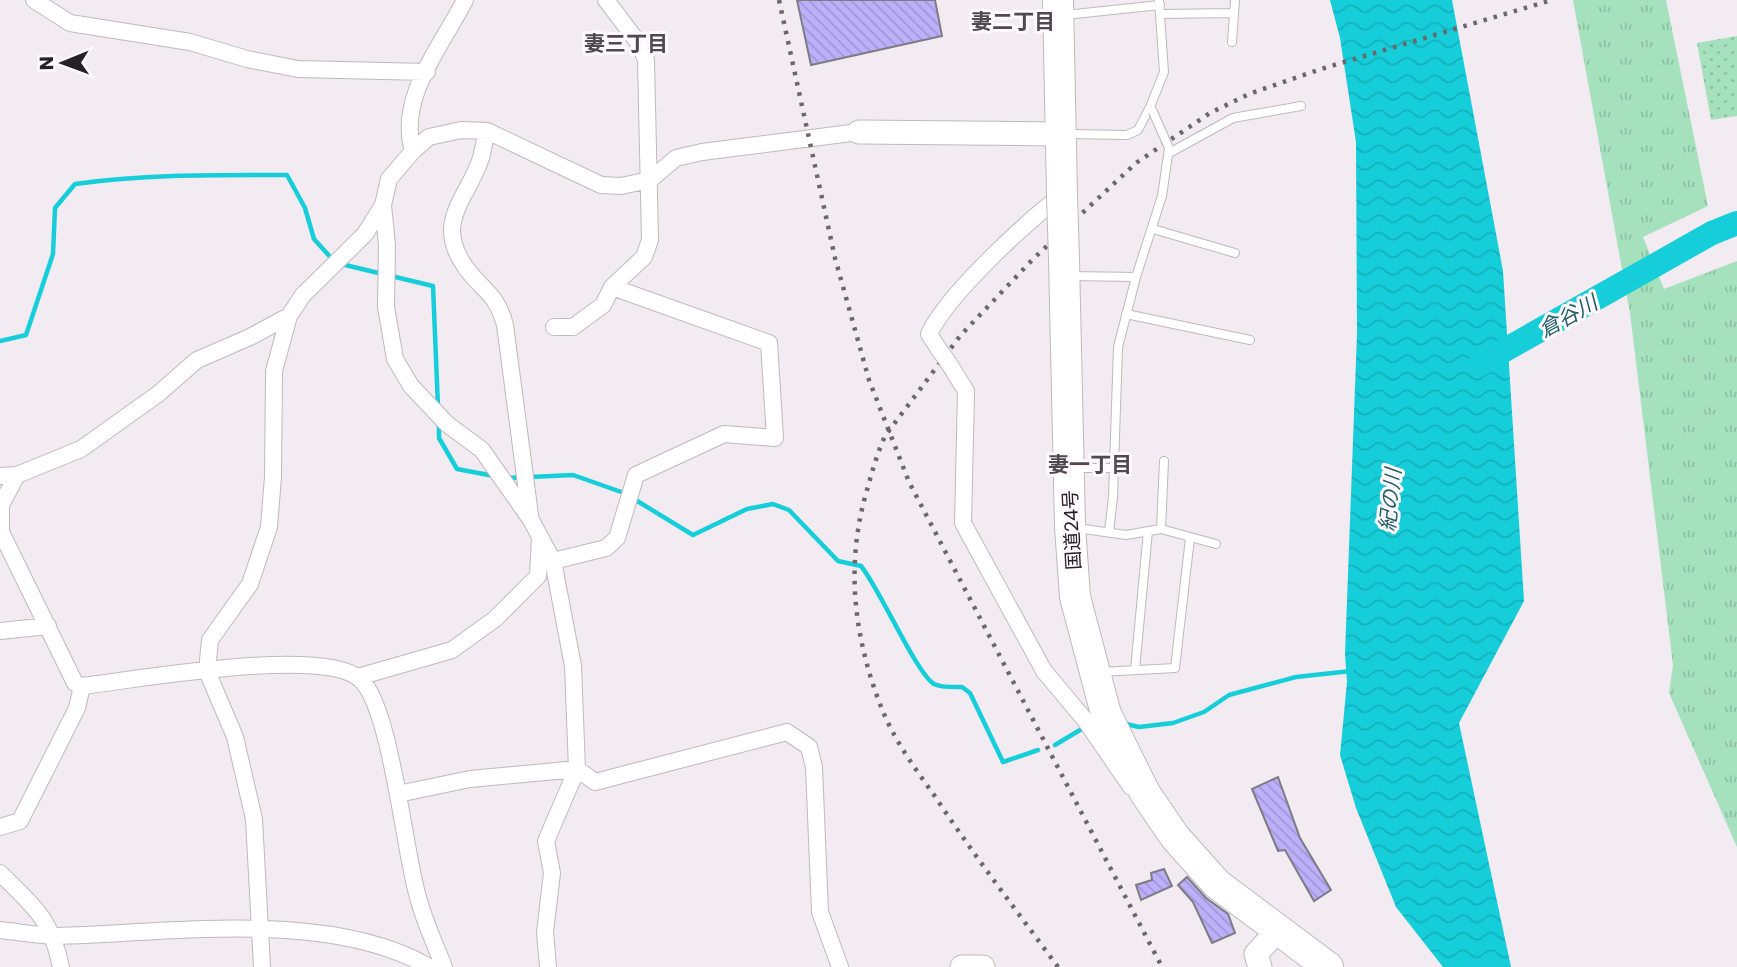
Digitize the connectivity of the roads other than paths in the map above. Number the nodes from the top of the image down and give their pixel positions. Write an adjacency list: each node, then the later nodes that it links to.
1 (34, 0): 9 (street)
2 (465, 0): 9 (street)
3 (607, 0): 17 (street)
4 (1235, 0): 7 (lane)
5 (1160, 6): 6 (lane); 7 (lane); 11 (lane)
6 (1058, 8): 14 (highway, 国道24号)
7 (1234, 13): 8 (lane)
8 (1233, 42)
9 (427, 72): 16 (street)
10 (1301, 106): 15 (lane)
11 (1151, 109): 14 (lane); 15 (lane, bridge)
12 (486, 131): 16 (street); 17 (street); 34 (street)
13 (859, 132): 14 (street); 17 (street)
14 (1061, 134): 18 (highway, 国道24号)
15 (1170, 150): 20 (lane)
16 (413, 151): 19 (street)
17 (650, 180): 24 (street)
18 (1062, 195): 22 (highway, 国道24号, bridge); 52 (street, bridge)
19 (383, 205): 26 (street); 34 (street)
20 (1153, 229): 21 (lane); 23 (lane)
21 (1236, 253)
22 (1064, 268): 23 (lane); 30 (highway, 国道24号)
23 (1136, 276): 25 (lane)
24 (612, 287): 27 (street); 42 (street)
25 (1126, 314): 28 (lane); 31 (lane)
26 (289, 316): 32 (street); 46 (street)
27 (554, 327)
28 (1250, 340)
29 (1164, 461): 36 (lane)
30 (1069, 468): 31 (lane); 35 (highway, 国道24号)
31 (1114, 468): 38 (lane)
32 (17, 475): 33 (street); 43 (street)
33 (0, 476)
34 (531, 520): 39 (street)
35 (1070, 527): 38 (lane); 47 (highway, 国道24号)
36 (1161, 529): 37 (lane); 40 (lane)
37 (1148, 531): 38 (lane); 45 (lane)
38 (1109, 532)
39 (540, 536): 42 (street); 48 (street)
40 (1190, 538): 41 (lane); 45 (lane)
41 (1216, 544)
42 (553, 561): 50 (street)
43 (48, 626): 44 (street); 49 (street)
44 (0, 631)
45 (1135, 670): 47 (lane)
46 (206, 671): 48 (street); 49 (street); 57 (street)
47 (1093, 672): 52 (highway, 国道24号)
48 (358, 677): 51 (street)
49 (82, 687): 53 (street)
50 (577, 769): 51 (street); 63 (street); 64 (street)
51 (398, 794): 62 (street)
52 (1158, 813): 55 (highway, 国道24号)
53 (0, 827)
54 (0, 873): 58 (street)
55 (1279, 929): 67 (street); 68 (highway, 国道24号)
56 (0, 930): 58 (street)
57 (258, 930): 58 (street); 60 (street); 61 (street)
58 (55, 936): 59 (street)
59 (61, 967)
60 (262, 967)
61 (429, 967)
62 (443, 967)
63 (548, 967)
64 (840, 967)
65 (962, 967): 66 (street)
66 (983, 967)
67 (1259, 967)
68 (1328, 967)

